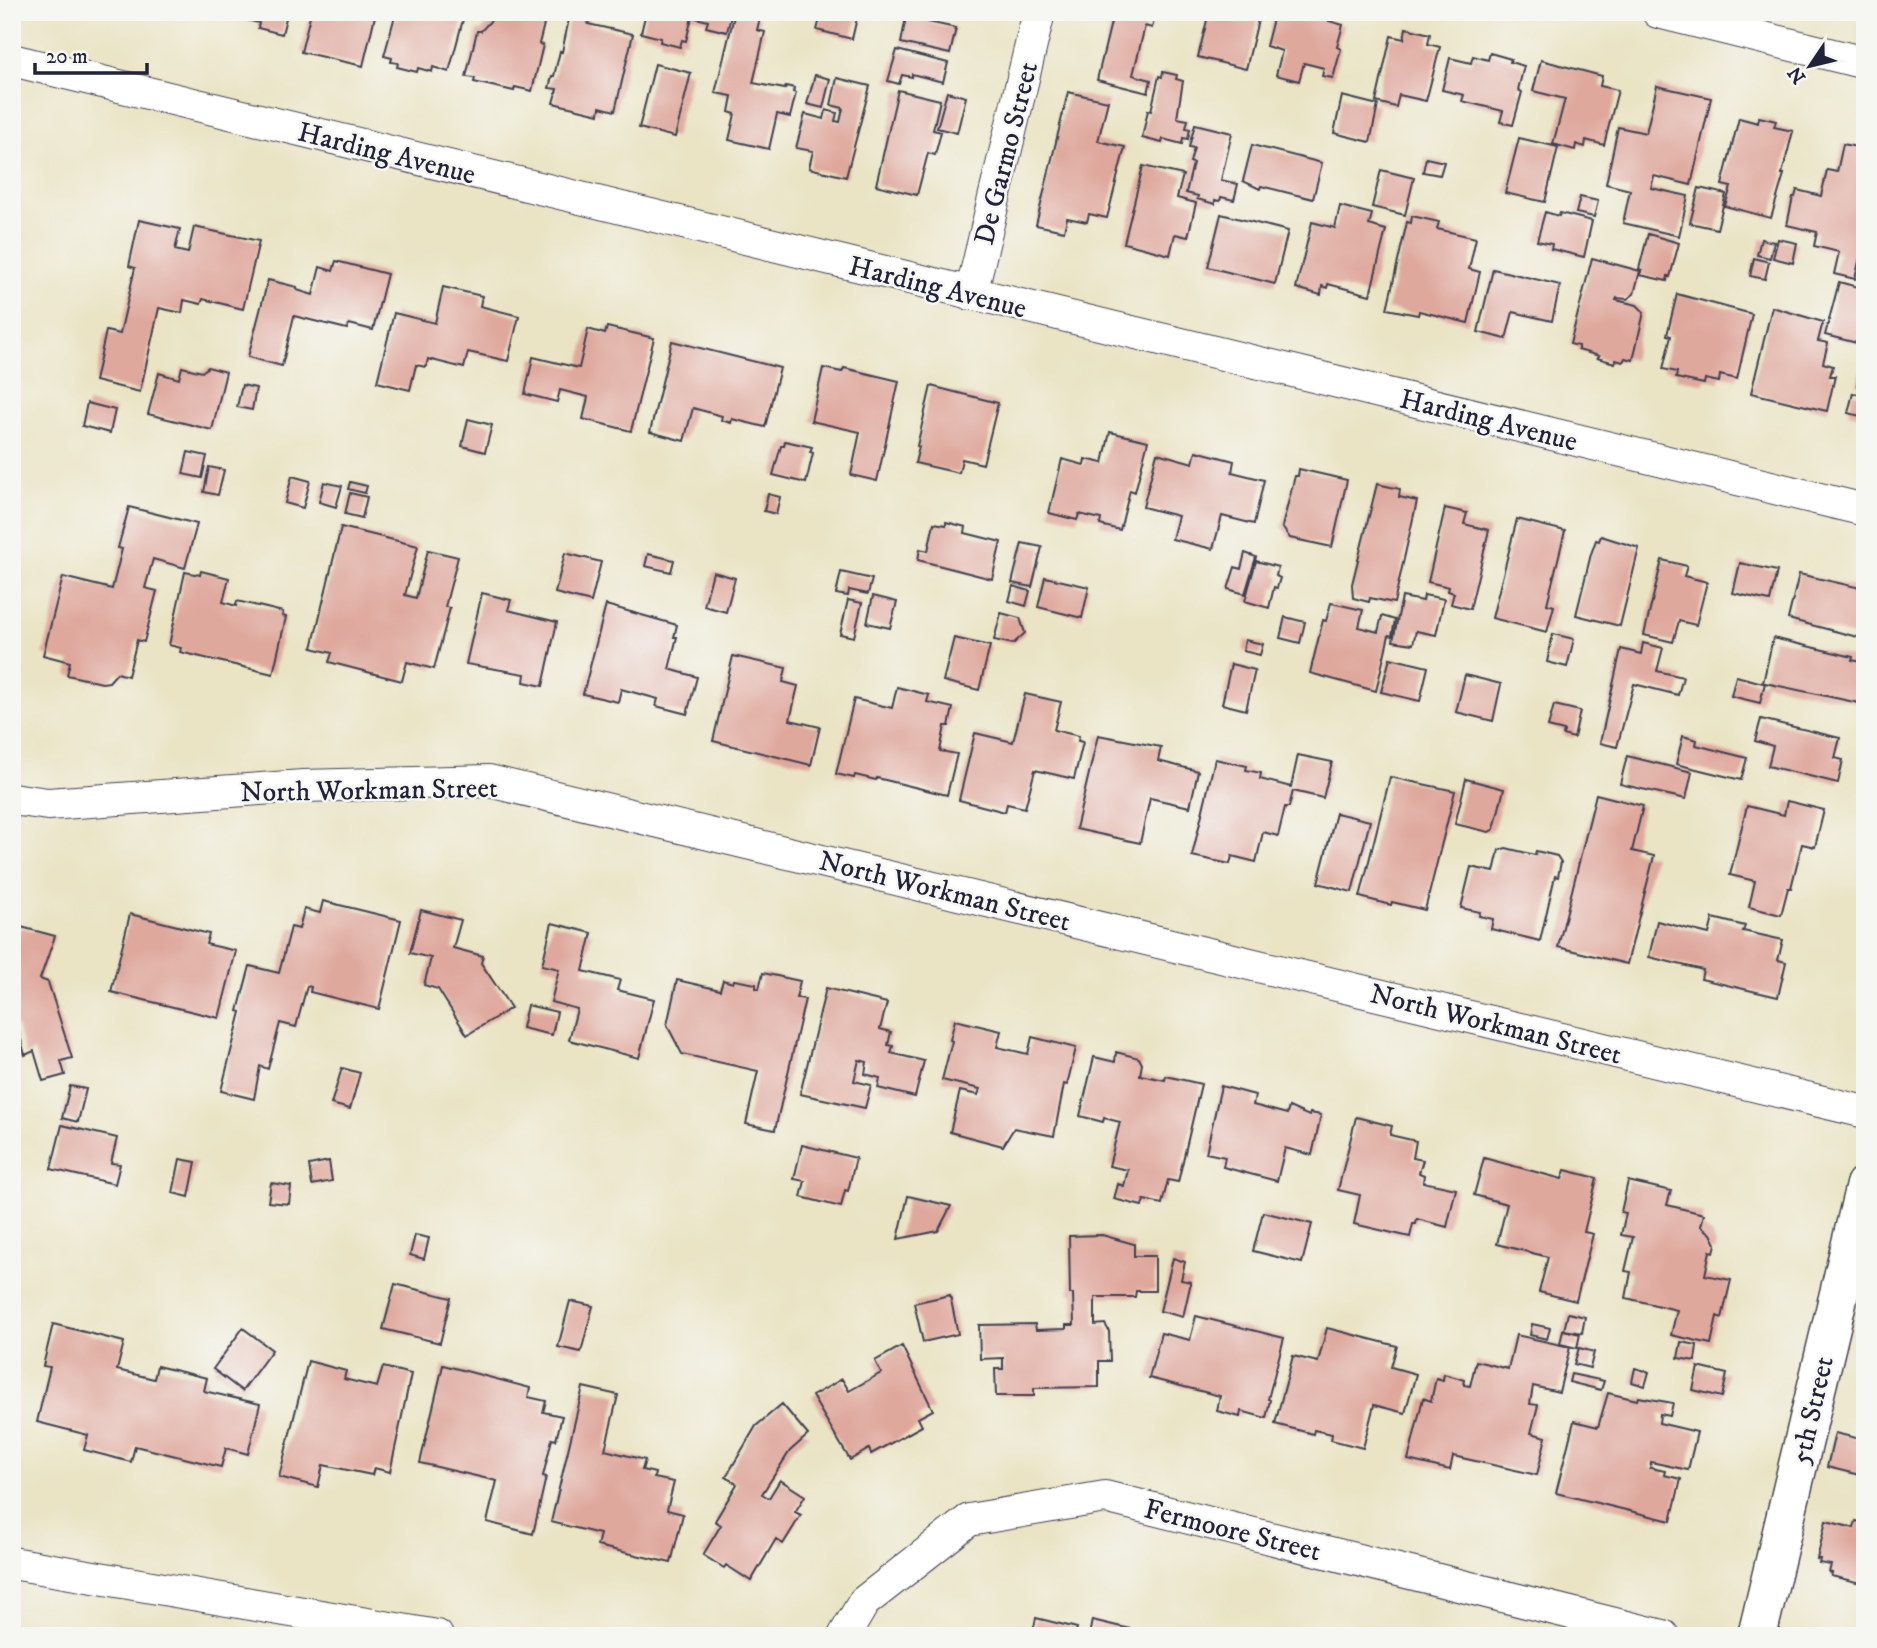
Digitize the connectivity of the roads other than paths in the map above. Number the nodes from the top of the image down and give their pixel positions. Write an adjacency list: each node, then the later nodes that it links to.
1 (1039, 12): 5 (street, De Garmo Street)
2 (1658, 12): 4 (street)
3 (12, 60): 5 (street, Harding Avenue)
4 (1865, 63)
5 (971, 294): 6 (street, Harding Avenue)
6 (1865, 510)
7 (12, 799): 8 (street, North Workman Street)
8 (1865, 1112)
9 (1865, 1185): 14 (street, 5th Street)
10 (12, 1563): 11 (street)
11 (438, 1636)
12 (844, 1636): 13 (street, Fermoore Street)
13 (1663, 1636)
14 (1757, 1636)

